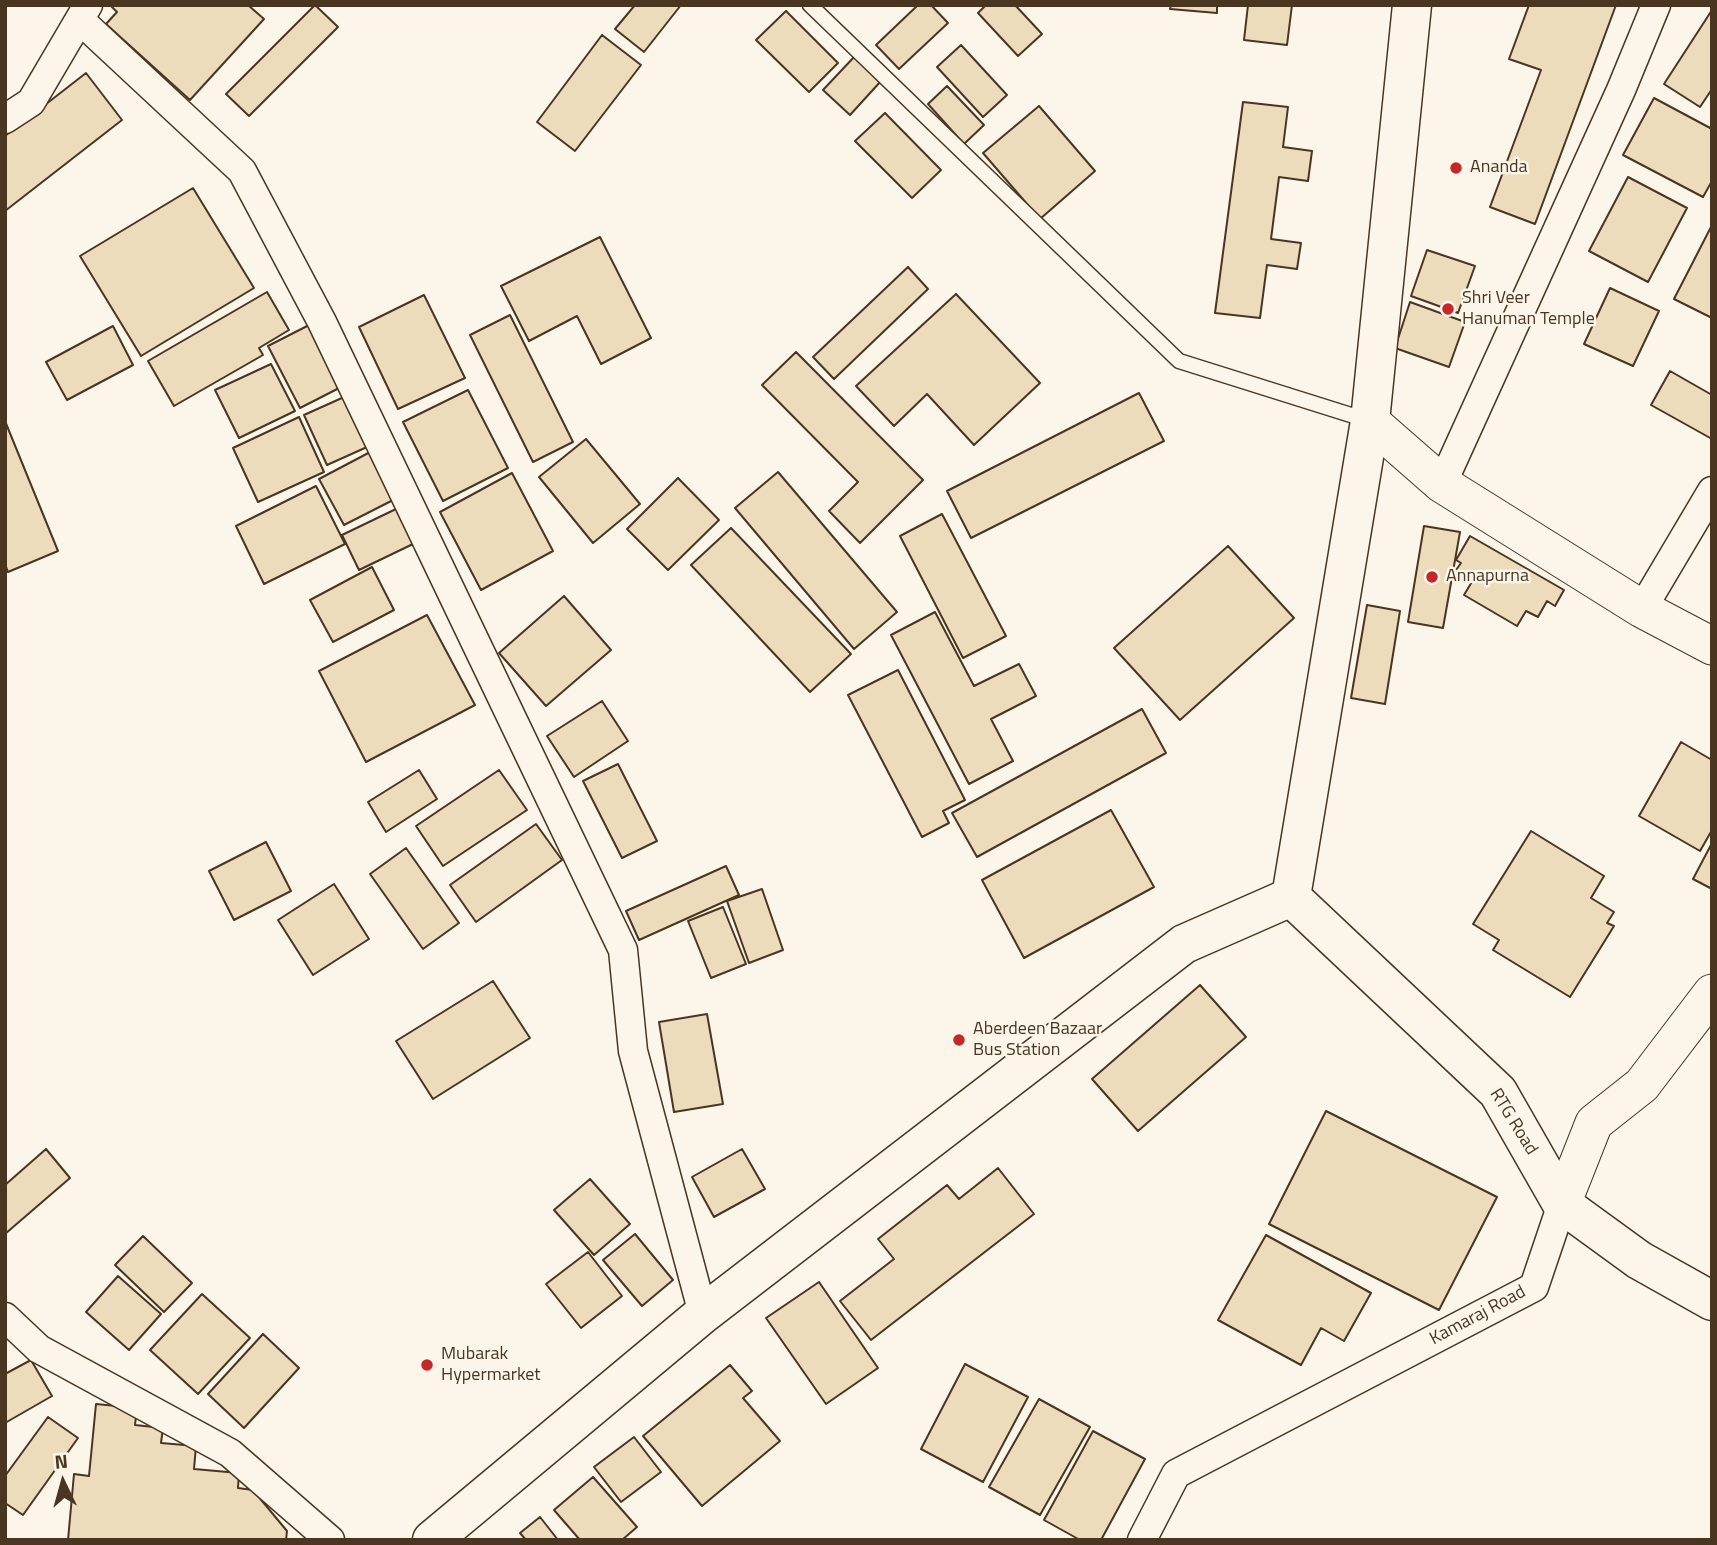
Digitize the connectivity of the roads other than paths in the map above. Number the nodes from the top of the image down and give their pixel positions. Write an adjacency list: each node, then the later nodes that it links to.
1 (810, 5): 6 (lane)
2 (1412, 5): 6 (main road)
3 (1656, 5): 7 (street)
4 (84, 13): 5 (street); 15 (street)
5 (5, 119)
6 (1370, 421): 7 (street); 11 (main road)
7 (1442, 484): 9 (street)
8 (1712, 491): 9 (street)
9 (1642, 609): 10 (street)
10 (1712, 646)
11 (1291, 897): 13 (main road, RTG Road); 15 (main road)
12 (1712, 993): 13 (street, Kamaraj Road)
13 (1562, 1205): 14 (main road, RTG Road); 19 (street, Kamaraj Road)
14 (1712, 1301)
15 (703, 1314): 18 (main road)
16 (5, 1317): 17 (street)
17 (330, 1540)
18 (432, 1540)
19 (1142, 1540)

